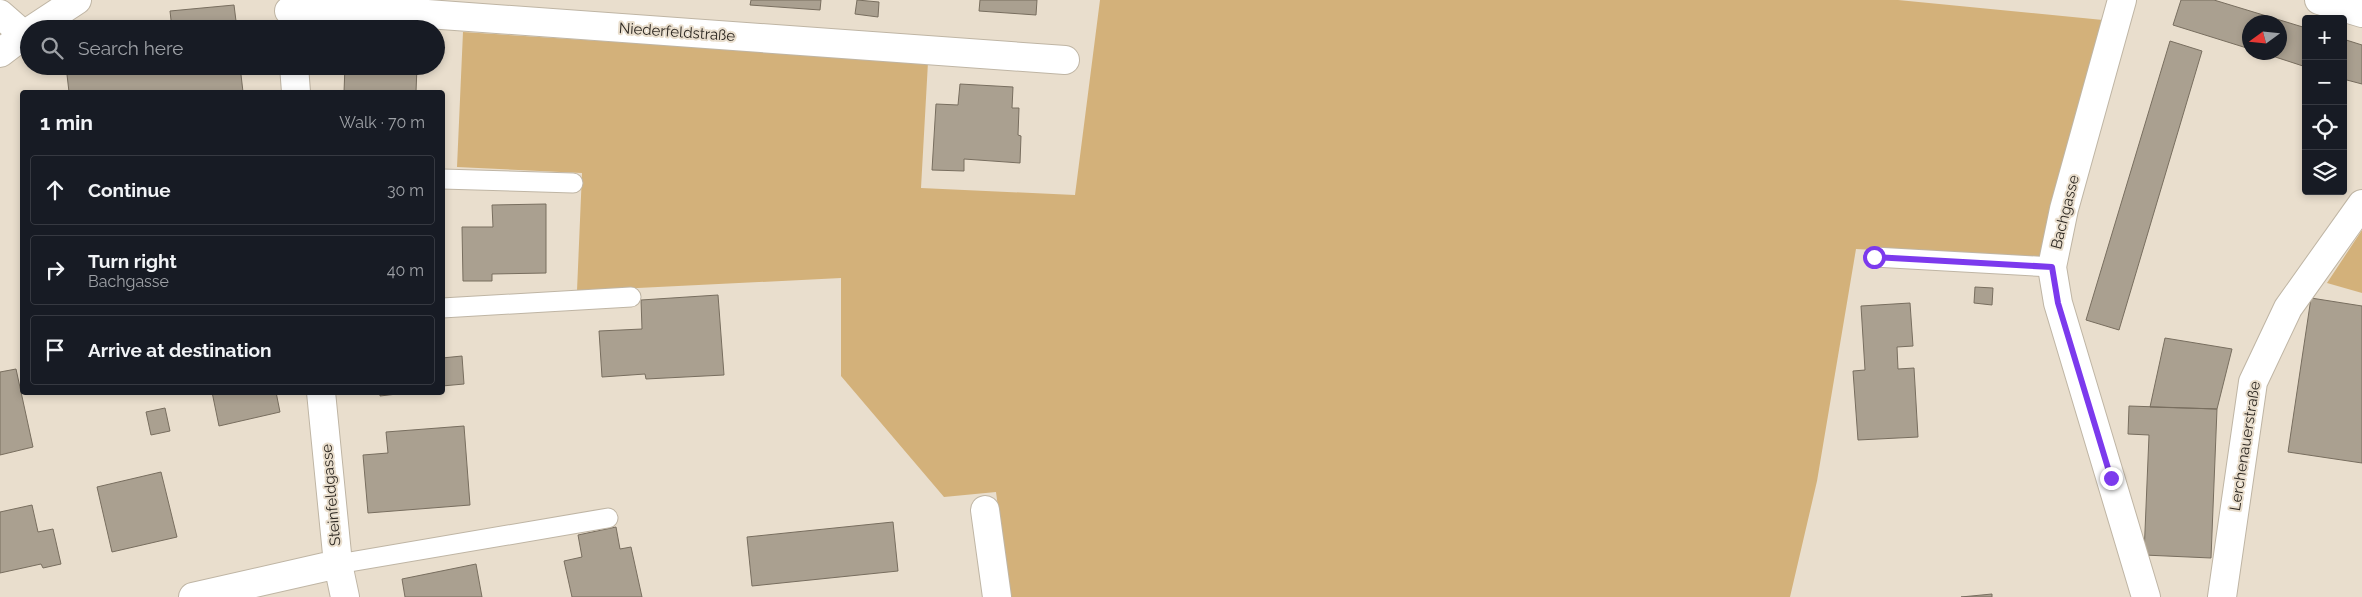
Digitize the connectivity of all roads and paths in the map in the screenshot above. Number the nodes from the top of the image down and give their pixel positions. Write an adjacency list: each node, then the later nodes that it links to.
1 (77, 0): 7 (street)
2 (2122, 0): 18 (street, Bachgasse)
3 (2319, 0): 5 (street)
4 (288, 13): 11 (street, Niederfeldstraße)
5 (2362, 13)
6 (0, 14): 8 (street)
7 (46, 20)
8 (20, 27)
9 (20, 38): 10 (street)
10 (0, 53)
11 (1065, 60)
12 (295, 75): 13 (street)
13 (296, 90)
14 (445, 179): 15 (lane)
15 (573, 183)
16 (2362, 204): 29 (street, Lerchenauerstraße)
17 (1874, 257): 18 (lane)
18 (2052, 267): 28 (street, Bachgasse)
19 (631, 297): 20 (lane)
20 (445, 308)
21 (321, 395): 24 (street, Steinfeldgasse)
22 (986, 510): 27 (street)
23 (608, 518): 24 (lane)
24 (338, 564): 25 (street); 26 (street, Steinfeldgasse)
25 (193, 597)
26 (344, 597)
27 (997, 597)
28 (2146, 597)
29 (2222, 597)

